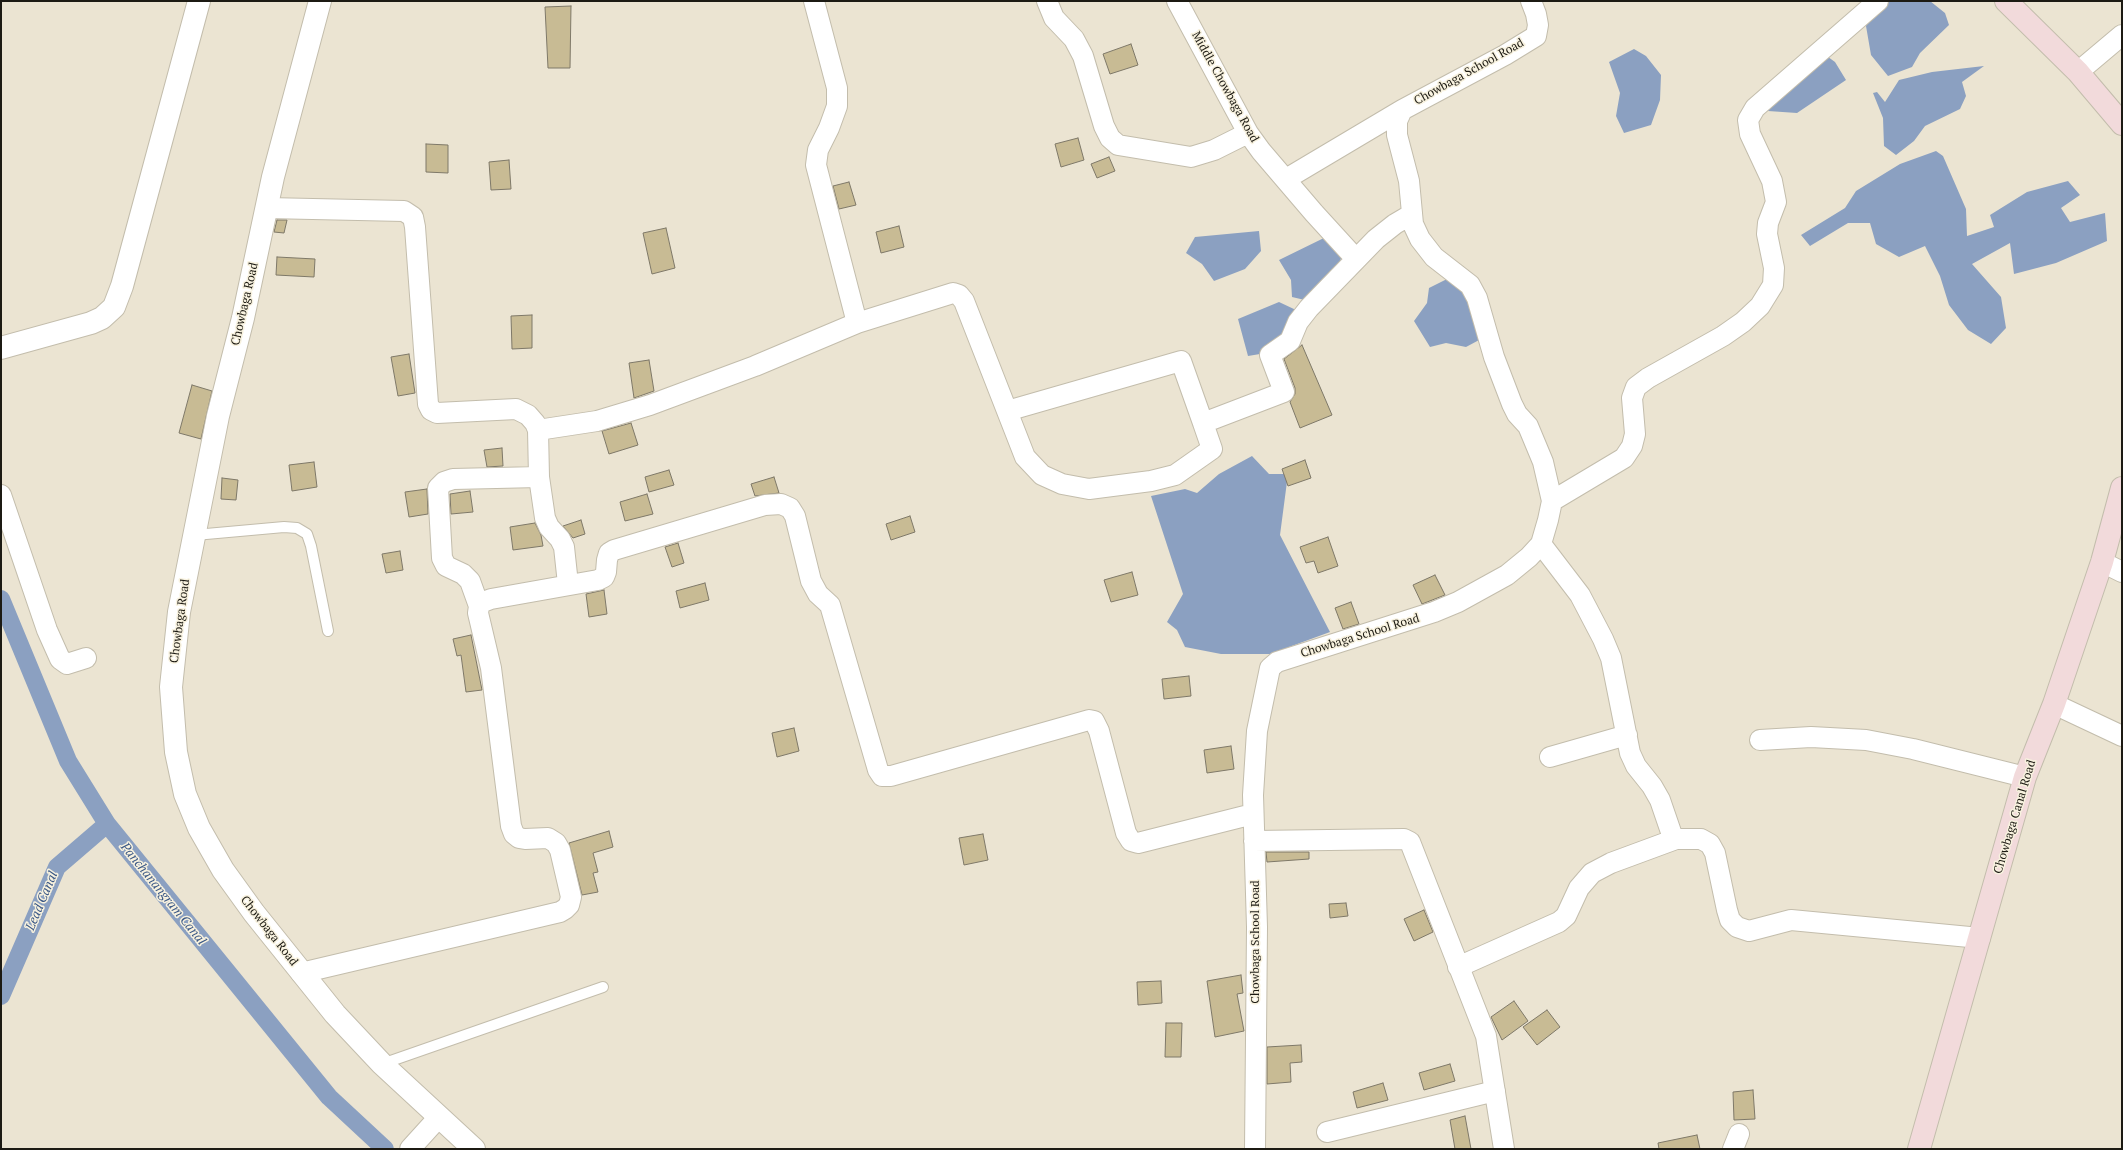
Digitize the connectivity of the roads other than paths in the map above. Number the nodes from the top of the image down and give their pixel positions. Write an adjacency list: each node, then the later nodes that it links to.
1 (199, 1): 19 (street)
2 (320, 1): 15 (street, Chowbaga Road)
3 (814, 1): 18 (street)
4 (1047, 1): 13 (street)
5 (1177, 1): 13 (street, Middle Chowbaga Road)
6 (1531, 1): 11 (street, Chowbaga School Road)
7 (1878, 1): 26 (street)
8 (2006, 1): 10 (main road)
9 (2122, 35): 10 (street)
10 (2078, 72): 12 (main road)
11 (1402, 110): 14 (street); 16 (street, Chowbaga School Road)
12 (2122, 124)
13 (1248, 133): 14 (street, Middle Chowbaga Road)
14 (1286, 179): 17 (street, Middle Chowbaga Road)
15 (267, 208): 22 (street); 27 (street, Chowbaga Road)
16 (1412, 214): 17 (street); 26 (street, Chowbaga School Road)
17 (1356, 259): 21 (street)
18 (857, 323): 20 (street); 22 (street)
19 (1, 348)
20 (1007, 411): 21 (street); 21 (street)
21 (1203, 423)
22 (538, 430): 23 (street)
23 (539, 477): 31 (street); 32 (street)
24 (2122, 488): 29 (main road, Chowbaga Canal Road)
25 (1, 495): 34 (street)
26 (1552, 501): 28 (street, Chowbaga School Road)
27 (195, 535): 33 (lane); 46 (street, Chowbaga Road)
28 (1541, 544): 36 (street); 41 (street, Chowbaga School Road)
29 (2102, 562): 30 (street); 35 (main road, Chowbaga Canal Road)
30 (2122, 572)
31 (568, 584): 32 (street); 41 (street)
32 (479, 606): 46 (street)
33 (328, 631)
34 (86, 658)
35 (2054, 704): 37 (street); 40 (main road, Chowbaga Canal Road)
36 (1627, 735): 39 (street); 42 (street)
37 (2122, 736)
38 (1760, 740): 40 (street)
39 (1550, 756)
40 (2025, 777): 44 (main road, Chowbaga Canal Road)
41 (1253, 814): 43 (street, Chowbaga School Road)
42 (1676, 839): 44 (street); 45 (street)
43 (1254, 840): 45 (street); 54 (street, Chowbaga School Road)
44 (1980, 938): 56 (main road, Chowbaga Canal Road)
45 (1458, 967): 49 (street)
46 (301, 973): 48 (street, Chowbaga Road)
47 (603, 987): 48 (lane)
48 (382, 1064): 50 (street, Chowbaga Road)
49 (1495, 1091): 51 (street); 55 (street)
50 (439, 1117): 52 (street); 53 (street, Chowbaga Road)
51 (1327, 1132)
52 (415, 1143)
53 (474, 1149)
54 (1255, 1149)
55 (1504, 1149)
56 (1919, 1149)

